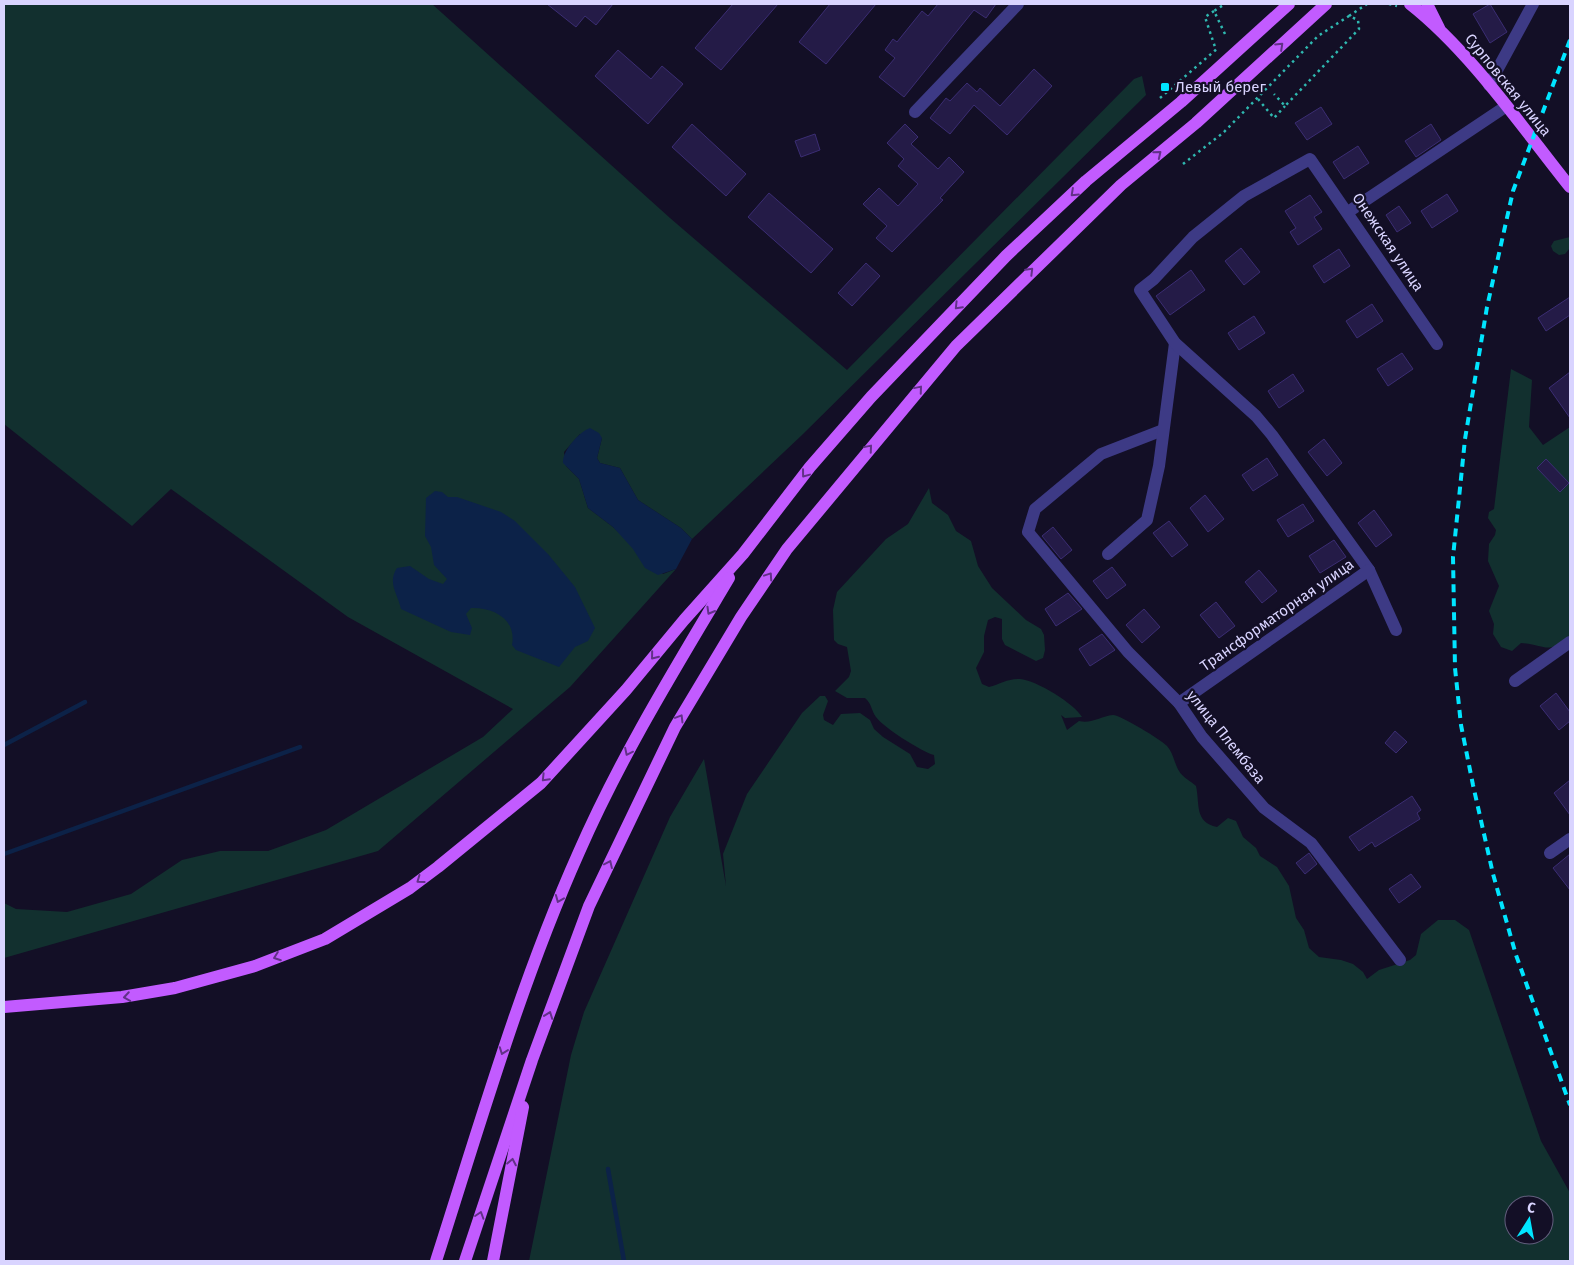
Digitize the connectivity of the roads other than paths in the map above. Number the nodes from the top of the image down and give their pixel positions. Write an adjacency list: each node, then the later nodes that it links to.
1 (1018, 4): 10 (street)
2 (1289, 4): 16 (main road, one-way to 16)
3 (1326, 4): 27 (main road, one-way to 3)
4 (1410, 4): 7 (main road)
5 (1426, 4): 7 (main road)
6 (1532, 4): 8 (street)
7 (1439, 28): 8 (main road, Сурповская улица)
8 (1489, 85): 9 (main road, Сурповская улица)
9 (1505, 107): 11 (main road, Сурповская улица); 12 (street)
10 (914, 112)
11 (1570, 187)
12 (1348, 212): 13 (street, Онежская улица); 14 (street, Онежская улица)
13 (1175, 343): 15 (street); 18 (street)
14 (1437, 344)
15 (1163, 430): 17 (street); 22 (street, улица Плембаза)
16 (743, 554): 26 (main road, one-way to 26); 28 (main road, one-way to 28)
17 (1108, 554)
18 (1369, 570): 19 (street); 22 (street, Трансформаторная улица)
19 (1396, 630)
20 (1570, 642): 21 (street)
21 (1515, 681)
22 (1179, 703): 25 (street, улица Плембаза)
23 (1570, 839): 24 (street)
24 (1550, 853)
25 (1400, 960)
26 (4, 1007)
27 (532, 1060): 29 (main road, one-way to 27); 30 (main road, one-way to 27)
28 (436, 1261)
29 (465, 1261)
30 (493, 1261)

